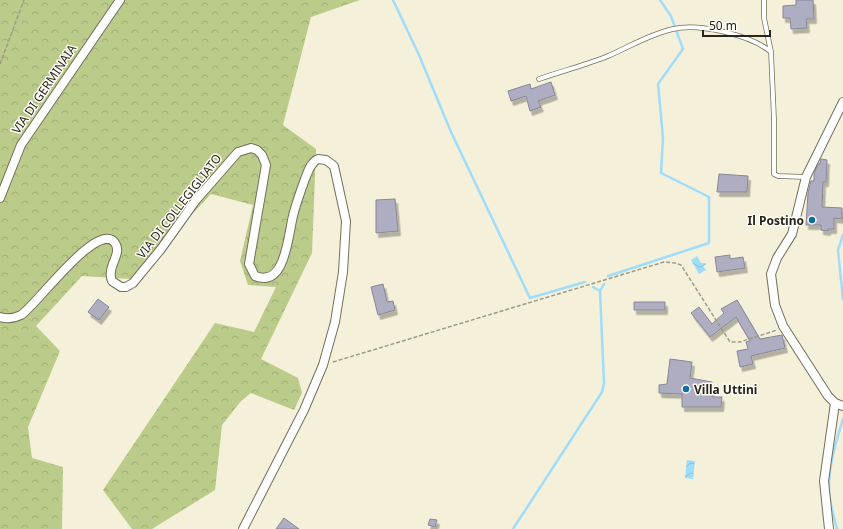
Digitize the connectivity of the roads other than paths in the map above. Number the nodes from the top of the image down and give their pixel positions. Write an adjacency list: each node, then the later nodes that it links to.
1 (120, 0): 7 (street, VIA DI GERMINAIA)
2 (764, 0): 3 (lane)
3 (771, 52): 4 (lane); 6 (lane)
4 (539, 79)
5 (843, 102): 6 (street)
6 (806, 177): 9 (street)
7 (0, 198)
8 (0, 317): 11 (street, VIA DI COLLEGIGLIATO)
9 (835, 403): 10 (street); 12 (street)
10 (843, 406)
11 (243, 529)
12 (828, 529)

